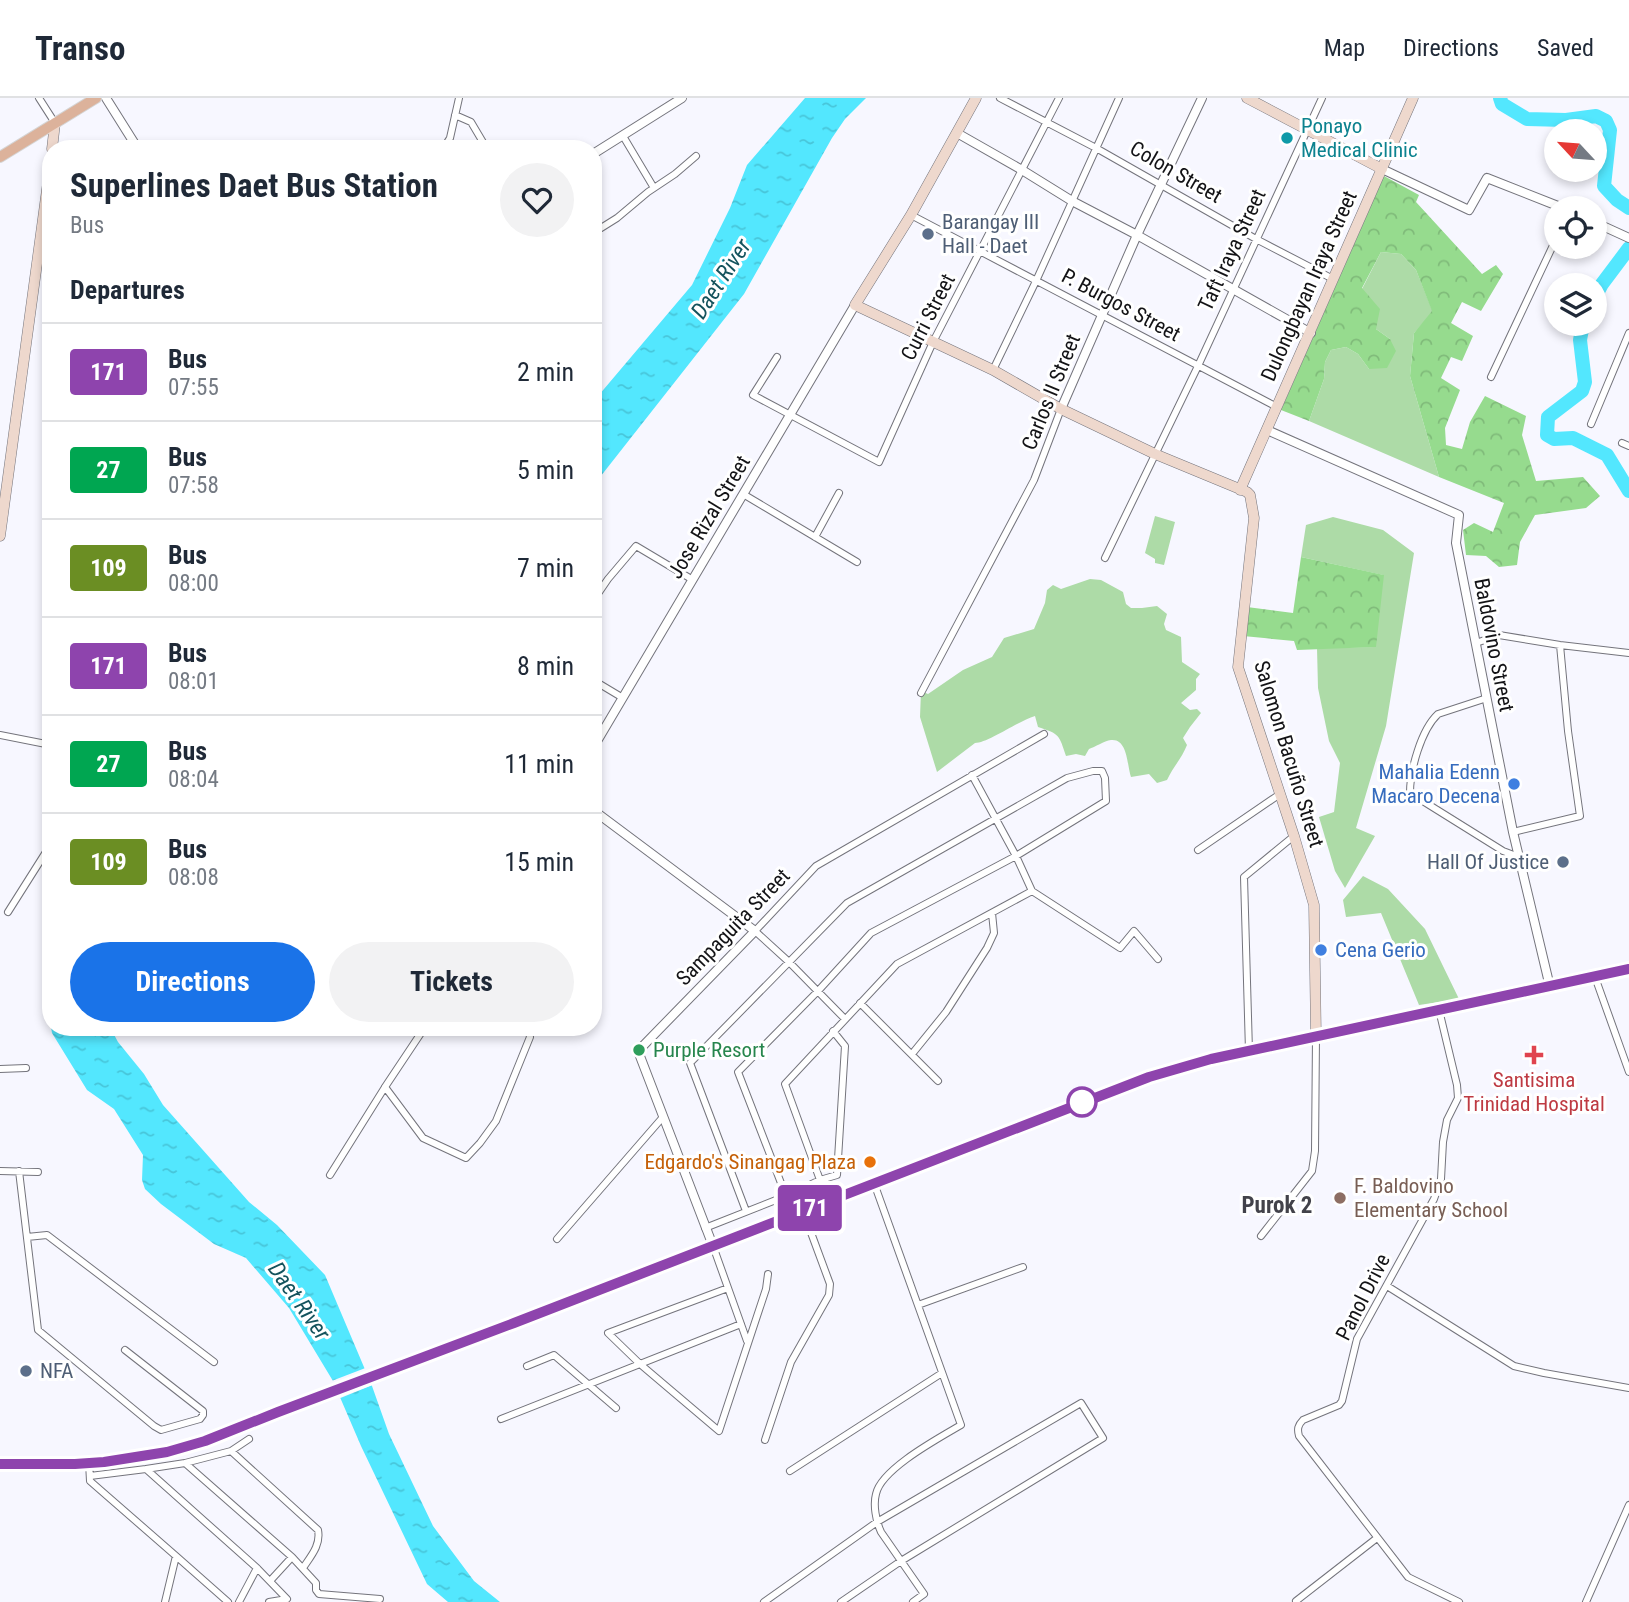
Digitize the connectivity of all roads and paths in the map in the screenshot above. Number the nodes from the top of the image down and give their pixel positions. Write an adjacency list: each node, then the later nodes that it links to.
1 (40, 98): 15 (street)
2 (96, 98): 15 (main road)
3 (106, 98): 21 (street)
4 (459, 98): 14 (street)
5 (682, 98): 19 (street)
6 (976, 98): 18 (main road)
7 (1000, 98): 16 (street, Colon Street)
8 (1059, 98): 16 (street, Curri Street)
9 (1119, 98): 25 (street)
10 (1202, 98): 30 (street, Carlos II Street)
11 (1247, 98): 17 (main road)
12 (1322, 98): 17 (street, Taft Iraya Street)
13 (1413, 98): 28 (main road, Dulongbayan Iraya Street)
14 (455, 115): 22 (street); 23 (street)
15 (55, 123): 20 (main road); 27 (main road)
16 (1046, 123): 25 (street, Colon Street); 29 (street, Curri Street)
17 (1308, 129): 28 (main road); 40 (street, Taft Iraya Street)
18 (957, 133): 29 (street); 34 (main road)
19 (623, 135): 24 (street); 31 (street)
20 (53, 140)
21 (132, 140)
22 (449, 140)
23 (482, 140)
24 (602, 148)
25 (1096, 148): 30 (street, Colon Street); 33 (street)
26 (696, 156): 31 (street)
27 (0, 157)
28 (1382, 169): 32 (street); 43 (main road, Dulongbayan Iraya Street)
29 (1022, 170): 33 (street); 41 (street, Curri Street)
30 (1161, 184): 38 (street, Carlos II Street); 40 (street, Colon Street)
31 (654, 188): 36 (street)
32 (1544, 200)
33 (1072, 201): 38 (street); 44 (street)
34 (911, 215): 41 (street, P. Burgos Street); 46 (main road)
35 (42, 226): 64 (main road)
36 (602, 227)
37 (1607, 228): 39 (street)
38 (1137, 235): 45 (street); 47 (street, Carlos II Street)
39 (1629, 238)
40 (1256, 239): 43 (street, Colon Street); 45 (street, Taft Iraya Street)
41 (981, 251): 44 (street, P. Burgos Street); 50 (street, Curri Street)
42 (1547, 259): 54 (street)
43 (1333, 279): 49 (main road, Dulongbayan Iraya Street)
44 (1036, 281): 47 (street, P. Burgos Street); 53 (street)
45 (1234, 290): 49 (street); 52 (street, Taft Iraya Street)
46 (855, 305): 50 (main road); 57 (street, Jose Rizal Street)
47 (1101, 315): 52 (street, P. Burgos Street); 56 (street, Carlos II Street)
48 (1629, 333): 58 (street)
49 (1311, 334): 55 (main road, Dulongbayan Iraya Street)
50 (933, 342): 53 (main road); 57 (street, Curri Street)
51 (777, 357): 57 (street)
52 (1198, 366): 55 (street, P. Burgos Street); 60 (street, Taft Iraya Street)
53 (993, 370): 56 (main road)
54 (1491, 377)
55 (1277, 407): 59 (main road, Dulongbayan Iraya Street)
56 (1061, 409): 60 (main road); 74 (street, Carlos II Street)
57 (789, 416): 63 (street, Jose Rizal Street)
58 (1591, 424)
59 (1267, 430): 61 (main road, Dulongbayan Iraya Street); 70 (street, Baldovino Street)
60 (1155, 454): 61 (main road); 66 (street, Taft Iraya Street)
61 (1240, 490): 82 (main road, Salomon Bacuño Street)
62 (839, 493): 65 (street)
63 (743, 494): 65 (street); 68 (street, Jose Rizal Street)
64 (0, 536)
65 (815, 537): 67 (street)
66 (1105, 558)
67 (857, 562)
68 (692, 580): 69 (street); 75 (street, Jose Rizal Street)
69 (602, 588)
70 (1476, 643): 71 (street); 76 (street, Baldovino Street)
71 (1560, 645): 72 (street); 85 (street)
72 (1629, 653)
73 (602, 685): 75 (street)
74 (921, 693)
75 (623, 698): 77 (street, Jose Rizal Street)
76 (1487, 698): 85 (street, Baldovino Street); 89 (street)
77 (602, 733)
78 (1044, 734): 81 (street, Sampaguita Street)
79 (0, 735): 80 (street)
80 (42, 743)
81 (972, 775): 84 (street); 94 (street, Sampaguita Street)
82 (1280, 794): 86 (main road, Salomon Bacuño Street); 87 (street)
83 (602, 817): 94 (street)
84 (995, 819): 88 (street); 88 (street); 96 (street)
85 (1513, 832): 89 (street, Baldovino Street)
86 (1294, 836): 107 (main road, Salomon Bacuño Street); 108 (street)
87 (1198, 850)
88 (1016, 856): 91 (street); 100 (street)
89 (1519, 857): 99 (street, Baldovino Street)
90 (42, 858): 92 (street)
91 (1032, 891): 93 (street); 95 (street)
92 (8, 912)
93 (992, 913): 101 (street); 109 (street)
94 (755, 931): 96 (street); 115 (street, Sampaguita Street)
95 (1158, 959)
96 (789, 962): 100 (street); 124 (street)
97 (1629, 969): 98 (highway)
98 (1594, 977): 99 (highway); 112 (street)
99 (1550, 987): 102 (highway)
100 (818, 991): 103 (street); 122 (street)
101 (860, 1003): 103 (street); 109 (street)
102 (1439, 1010): 107 (highway); 132 (street, Panol Drive)
103 (845, 1018): 104 (street)
104 (833, 1031): 120 (street); 120 (street)
105 (419, 1036): 114 (street)
106 (530, 1036): 114 (street)
107 (1316, 1036): 108 (highway); 126 (street)
108 (1249, 1051): 121 (highway)
109 (912, 1054): 113 (street)
110 (26, 1068): 111 (street)
111 (0, 1069)
112 (1629, 1072)
113 (938, 1081)
114 (385, 1087): 119 (street)
115 (663, 1117): 125 (street, Sampaguita Street); 128 (street)
116 (0, 1171): 117 (street)
117 (19, 1171): 118 (street); 127 (street)
118 (38, 1172)
119 (330, 1175)
120 (820, 1180): 122 (street)
121 (874, 1183): 123 (highway); 134 (street)
122 (786, 1196): 124 (street)
123 (803, 1211): 129 (highway); 147 (street)
124 (746, 1212): 125 (street)
125 (705, 1227): 129 (street, Sampaguita Street)
126 (1261, 1236)
127 (27, 1237): 137 (street); 138 (street)
128 (557, 1239)
129 (713, 1246): 133 (street); 149 (highway)
130 (1023, 1266): 134 (street)
131 (768, 1274): 136 (street)
132 (1387, 1286): 143 (street); 157 (street, Panol Drive)
133 (728, 1288): 135 (street); 139 (street)
134 (918, 1305): 141 (street)
135 (741, 1324): 136 (street); 139 (street)
136 (747, 1343): 139 (street)
137 (125, 1350)
138 (214, 1362)
139 (640, 1364): 142 (street)
140 (527, 1366): 142 (street)
141 (942, 1373): 153 (street); 156 (street)
142 (587, 1385): 144 (street); 145 (street)
143 (1629, 1388)
144 (616, 1408)
145 (500, 1419)
146 (249, 1439): 148 (street)
147 (765, 1440)
148 (231, 1451): 150 (street); 162 (street)
149 (89, 1463): 151 (highway); 154 (street)
150 (186, 1463): 152 (street); 159 (street)
151 (0, 1464)
152 (146, 1469): 154 (street); 161 (street)
153 (790, 1471)
154 (90, 1476): 158 (street)
155 (1629, 1506): 174 (street)
156 (877, 1522): 160 (street); 160 (street); 170 (street)
157 (1377, 1538): 166 (street); 173 (street, Panol Drive)
158 (176, 1556): 165 (street); 167 (street)
159 (292, 1557): 162 (street); 163 (street)
160 (901, 1561): 171 (street); 172 (street)
161 (257, 1568): 163 (street); 168 (street)
162 (303, 1568): 164 (street)
163 (270, 1581): 169 (street)
164 (380, 1598)
165 (167, 1601)
166 (1296, 1601)
167 (228, 1602)
168 (239, 1602)
169 (269, 1602)
170 (764, 1602)
171 (841, 1602)
172 (913, 1602)
173 (1459, 1602)
174 (1587, 1602)

